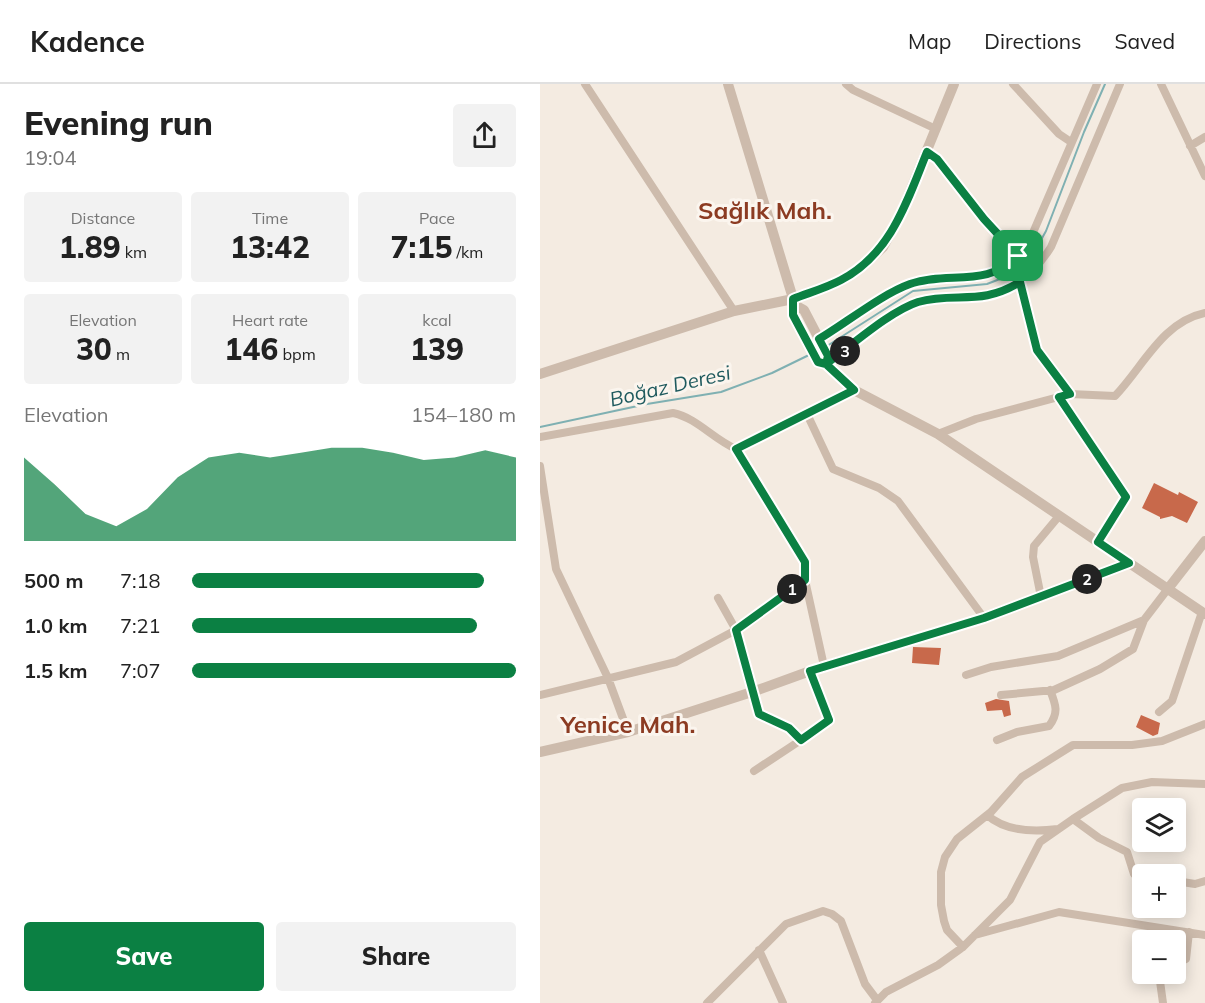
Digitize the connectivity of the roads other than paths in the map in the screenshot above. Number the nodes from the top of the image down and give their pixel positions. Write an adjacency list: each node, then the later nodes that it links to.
1 (585, 84): 18 (street)
2 (728, 84): 17 (street)
3 (846, 84): 9 (street)
4 (954, 84): 9 (street)
5 (1013, 84): 11 (street)
6 (1097, 84): 11 (street)
7 (1120, 84): 16 (street)
8 (1161, 84): 12 (street)
9 (936, 129): 13 (street)
10 (1205, 137): 12 (street)
11 (1071, 142): 15 (street)
12 (1190, 146): 14 (street)
13 (927, 152): 15 (street); 17 (street)
14 (1205, 176)
15 (1018, 256): 20 (street)
16 (1020, 282): 21 (street); 24 (street)
17 (794, 302): 18 (street); 20 (street)
18 (734, 311): 22 (street)
19 (1205, 313): 24 (street)
20 (817, 343): 21 (street)
21 (825, 361): 23 (street)
22 (540, 374)
23 (854, 390): 26 (street); 27 (street)
24 (1070, 394): 25 (street)
25 (1059, 397): 27 (street); 33 (street)
26 (807, 414): 29 (street); 40 (street)
27 (938, 434): 31 (street)
28 (540, 437): 29 (street)
29 (736, 449): 35 (street)
30 (540, 466): 46 (street)
31 (1059, 516): 33 (street); 37 (street)
32 (1205, 541): 36 (street)
33 (1098, 542): 34 (street)
34 (1129, 563): 36 (street); 37 (street)
35 (805, 580): 42 (street); 43 (street)
36 (1167, 590): 39 (street); 41 (street)
37 (1041, 597): 40 (street)
38 (718, 598): 42 (street)
39 (1203, 613): 51 (street)
40 (984, 618): 43 (street)
41 (1144, 620): 45 (street); 47 (street)
42 (736, 630): 46 (street); 48 (street)
43 (824, 666): 44 (street)
44 (810, 671): 48 (street); 54 (street)
45 (966, 675)
46 (608, 678): 49 (street); 53 (street)
47 (1050, 690): 50 (street); 55 (street)
48 (755, 691): 53 (street); 54 (street)
49 (540, 695)
50 (1001, 695)
51 (1159, 712)
52 (1205, 724): 59 (street)
53 (628, 732): 56 (street)
54 (801, 740): 57 (street)
55 (997, 740)
56 (540, 752)
57 (754, 771)
58 (1205, 784): 60 (street)
59 (987, 815): 61 (street); 68 (street)
60 (1072, 819): 61 (street); 62 (street)
61 (1059, 829): 67 (street)
62 (1132, 868)
63 (1205, 881): 64 (street)
64 (1186, 882)
65 (1189, 932): 66 (street); 67 (street); 70 (street)
66 (1205, 935)
67 (974, 936): 68 (street)
68 (963, 947): 72 (street)
69 (759, 950): 72 (street); 73 (street); 74 (street)
70 (1186, 959)
71 (1160, 984): 75 (street)
72 (876, 1001)
73 (707, 1003)
74 (783, 1003)
75 (1163, 1003)

